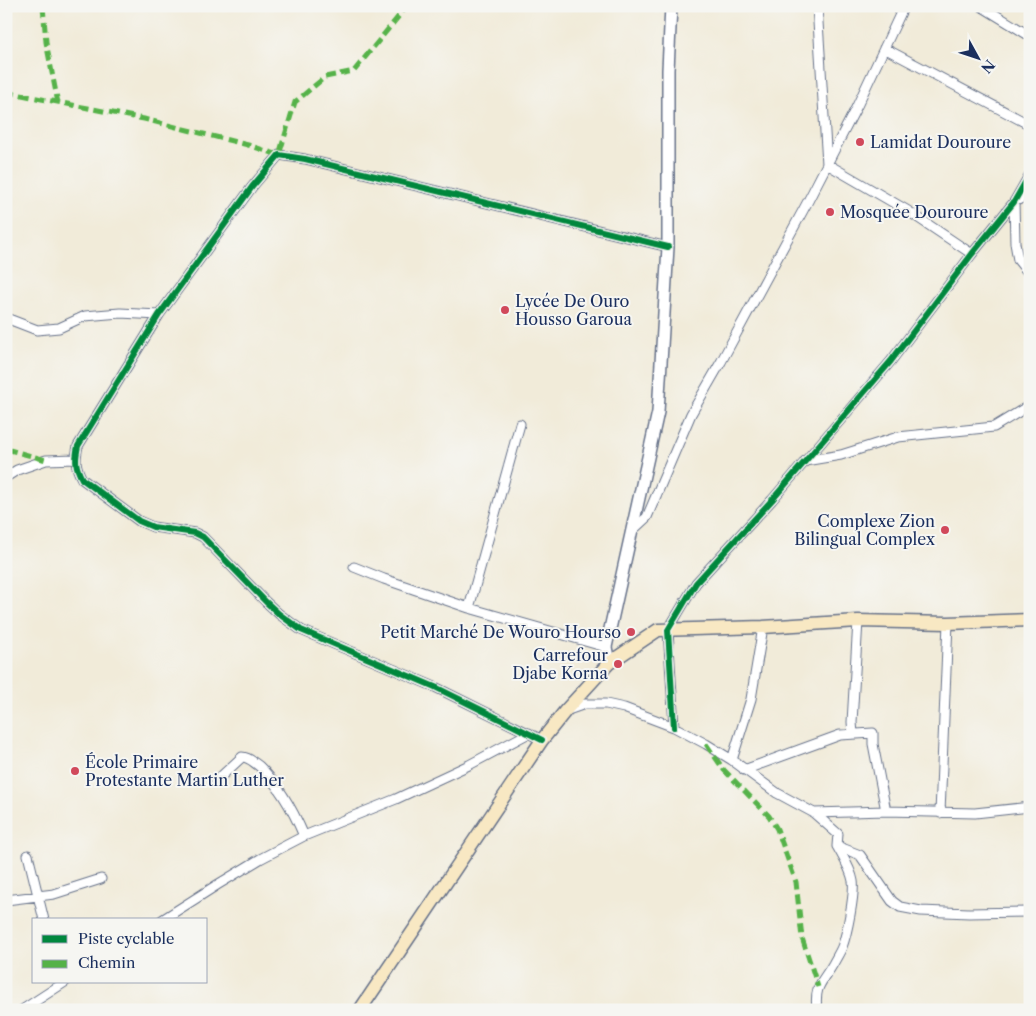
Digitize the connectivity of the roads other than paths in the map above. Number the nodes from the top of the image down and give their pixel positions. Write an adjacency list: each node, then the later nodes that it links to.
1 (671, 6): 12 (street)
2 (816, 6): 8 (street)
3 (904, 6): 6 (street)
4 (981, 6): 5 (street)
5 (1030, 36)
6 (884, 48): 7 (street); 8 (street)
7 (1030, 125)
8 (827, 164): 13 (street); 22 (street)
9 (1030, 174): 11 (street)
10 (1030, 194): 11 (street)
11 (1014, 202): 13 (street); 14 (street)
12 (668, 247): 15 (street); 22 (street)
13 (972, 254): 20 (street)
14 (1030, 275)
15 (159, 315): 16 (street); 19 (street)
16 (6, 318)
17 (1030, 405): 20 (street)
18 (520, 424): 24 (street)
19 (75, 459): 21 (street); 34 (street)
20 (806, 461): 29 (street)
21 (6, 477)
22 (633, 530): 30 (street)
23 (354, 567): 24 (street)
24 (469, 608): 30 (street)
25 (1030, 620): 27 (main road)
26 (858, 621): 27 (main road); 28 (main road); 35 (street)
27 (948, 622): 43 (street)
28 (763, 627): 29 (main road); 37 (street)
29 (668, 630): 31 (main road); 33 (street)
30 (606, 647): 31 (street)
31 (609, 663): 32 (main road)
32 (566, 710): 33 (street); 36 (main road)
33 (674, 727): 37 (street)
34 (528, 733): 36 (street); 44 (street)
35 (853, 734): 38 (street); 41 (street)
36 (542, 740): 55 (main road)
37 (732, 760): 38 (street)
38 (744, 770): 42 (street)
39 (216, 781): 44 (street)
40 (1030, 807): 43 (street)
41 (886, 811): 42 (street); 43 (street)
42 (814, 813): 45 (street)
43 (940, 813)
44 (304, 836): 52 (street)
45 (837, 846): 50 (street); 56 (street)
46 (28, 855): 48 (street)
47 (101, 879): 48 (street)
48 (38, 896): 49 (street); 51 (street)
49 (6, 900)
50 (1030, 912)
51 (44, 918)
52 (165, 918)
53 (62, 984): 54 (street)
54 (25, 1009)
55 (360, 1010)
56 (817, 1010)

